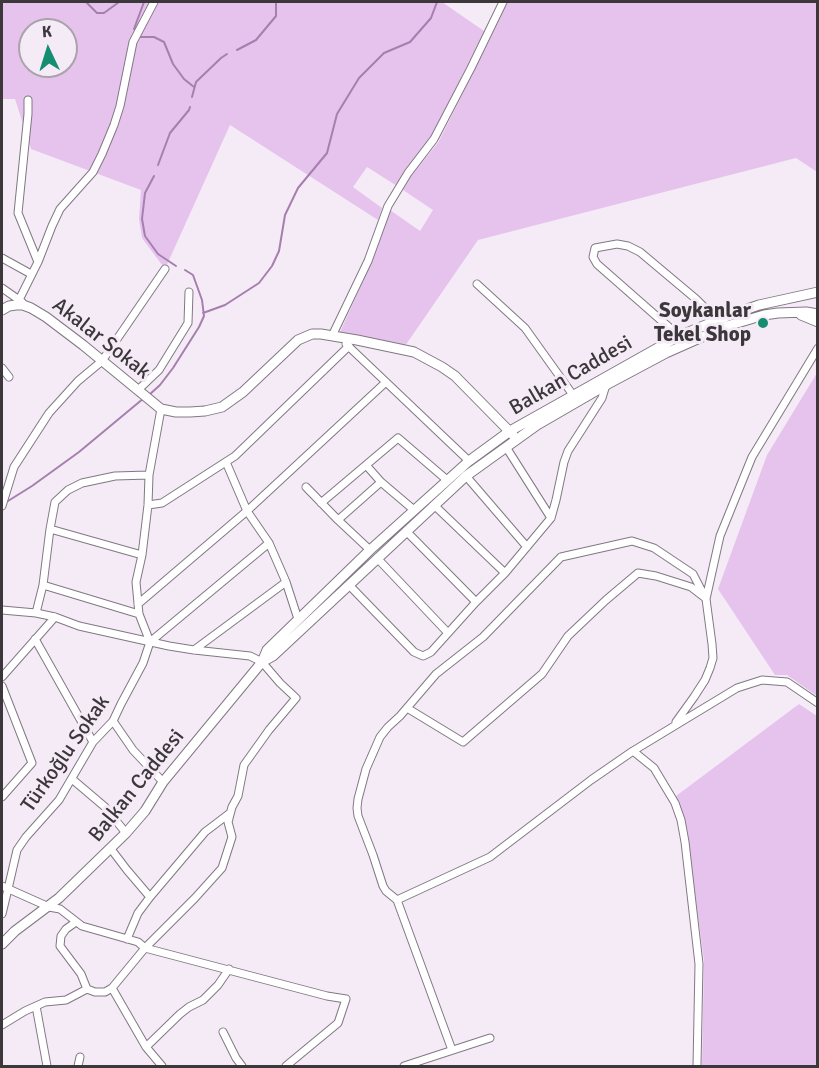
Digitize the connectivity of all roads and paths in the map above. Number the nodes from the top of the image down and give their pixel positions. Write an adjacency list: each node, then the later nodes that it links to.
1 (154, 2): 5 (street)
2 (503, 2): 21 (street)
3 (28, 100): 5 (street)
4 (2, 258): 7 (street)
5 (38, 262): 7 (street)
6 (165, 269): 24 (street)
7 (31, 274): 14 (street)
8 (477, 284): 30 (street)
9 (818, 287): 13 (main road)
10 (2, 288): 14 (street)
11 (189, 292): 29 (street)
12 (818, 292): 13 (main road, Balkan Caddesi)
13 (805, 295): 18 (main road, Balkan Caddesi)
14 (17, 302): 15 (main road); 24 (main road, Akalar Sokak)
15 (2, 310)
16 (797, 312): 17 (main road, Balkan Caddesi); 19 (main road); 28 (main road, Balkan Caddesi)
17 (818, 314)
18 (712, 322): 20 (main road, Balkan Caddesi); 20 (street)
19 (818, 322)
20 (679, 336): 30 (main road, Balkan Caddesi)
21 (336, 337): 22 (street); 31 (main road); 32 (main road)
22 (349, 346): 27 (street); 35 (street)
23 (818, 348): 61 (street)
24 (102, 361): 29 (main road, Akalar Sokak); 45 (street)
25 (2, 368): 26 (street)
26 (9, 377)
27 (386, 382): 34 (street); 47 (street)
28 (606, 386): 32 (main road, Balkan Caddesi); 48 (street)
29 (139, 391): 31 (main road, Akalar Sokak)
30 (573, 395): 32 (main road, Balkan Caddesi)
31 (161, 409): 37 (street)
32 (514, 435): 33 (main road, Balkan Caddesi); 34 (main road, Balkan Caddesi)
33 (506, 447): 38 (main road, Balkan Caddesi); 48 (street)
34 (469, 461): 39 (main road, Balkan Caddesi)
35 (226, 462): 43 (street); 47 (street)
36 (366, 465): 39 (street); 40 (street); 42 (street)
37 (149, 475): 43 (street); 50 (street)
38 (466, 476): 44 (main road, Balkan Caddesi); 53 (street)
39 (447, 480): 46 (main road, Balkan Caddesi)
40 (381, 482): 46 (street); 49 (street)
41 (306, 487): 42 (street)
42 (321, 503): 49 (street)
43 (148, 505): 55 (street)
44 (434, 505): 51 (main road, Balkan Caddesi); 57 (street)
45 (2, 506)
46 (414, 510): 54 (main road, Balkan Caddesi)
47 (247, 512): 52 (street); 63 (street)
48 (551, 518): 53 (street)
49 (338, 520): 54 (street)
50 (50, 529): 55 (street); 59 (street)
51 (406, 531): 56 (main road, Balkan Caddesi); 62 (street)
52 (269, 543): 58 (street); 71 (street)
53 (527, 547): 57 (street)
54 (370, 549): 56 (main road); 68 (main road, Balkan Caddesi)
55 (142, 555): 63 (street)
56 (377, 558): 60 (main road, Balkan Caddesi); 69 (street)
57 (505, 573): 62 (street)
58 (286, 582): 68 (street); 72 (street)
59 (43, 585): 65 (street); 66 (street)
60 (349, 585): 69 (street); 73 (main road, Balkan Caddesi)
61 (706, 599): 77 (street); 77 (street); 79 (street)
62 (476, 602): 69 (street)
63 (138, 604): 66 (street)
64 (2, 610): 65 (street)
65 (36, 613): 67 (street)
66 (139, 614): 71 (street)
67 (55, 617): 70 (street); 71 (street)
68 (298, 619): 73 (main road, Balkan Caddesi)
69 (448, 633)
70 (34, 639): 74 (street); 80 (street)
71 (150, 642): 72 (street); 78 (street, Türkoğlu Sokak)
72 (194, 650): 73 (street)
73 (262, 662): 83 (main road, Balkan Caddesi); 85 (street)
74 (2, 677)
75 (2, 686): 84 (street)
76 (818, 703): 79 (street)
77 (406, 708): 90 (street)
78 (113, 721): 80 (street, Türkoğlu Sokak); 83 (street)
79 (674, 725): 81 (street)
80 (93, 742): 82 (street, Türkoğlu Sokak)
81 (633, 751): 90 (street); 113 (street)
82 (72, 779): 86 (street); 88 (street, Türkoğlu Sokak)
83 (163, 782): 86 (main road, Balkan Caddesi)
84 (2, 796)
85 (230, 813): 89 (street); 96 (street)
86 (126, 833): 87 (main road, Balkan Caddesi)
87 (111, 849): 89 (street); 91 (main road, Balkan Caddesi)
88 (5, 887): 91 (street); 92 (street, Türkoğlu Sokak)
89 (150, 897): 94 (street)
90 (398, 900): 105 (street)
91 (49, 907): 93 (street); 95 (main road, Balkan Caddesi)
92 (2, 914)
93 (76, 922): 94 (street); 99 (street)
94 (127, 939): 96 (street)
95 (2, 944)
96 (145, 948): 97 (street); 98 (street)
97 (228, 969): 104 (street); 111 (street)
98 (112, 988): 99 (street); 104 (street)
99 (87, 989): 100 (street)
100 (36, 1006): 101 (street); 107 (street)
101 (2, 1024)
102 (223, 1032): 110 (street)
103 (490, 1038): 105 (street)
104 (146, 1047): 109 (street)
105 (452, 1050): 112 (street)
106 (80, 1056): 108 (street)
107 (47, 1066)
108 (78, 1066)
109 (162, 1066)
110 (242, 1066)
111 (286, 1066)
112 (404, 1066)
113 (697, 1066)

